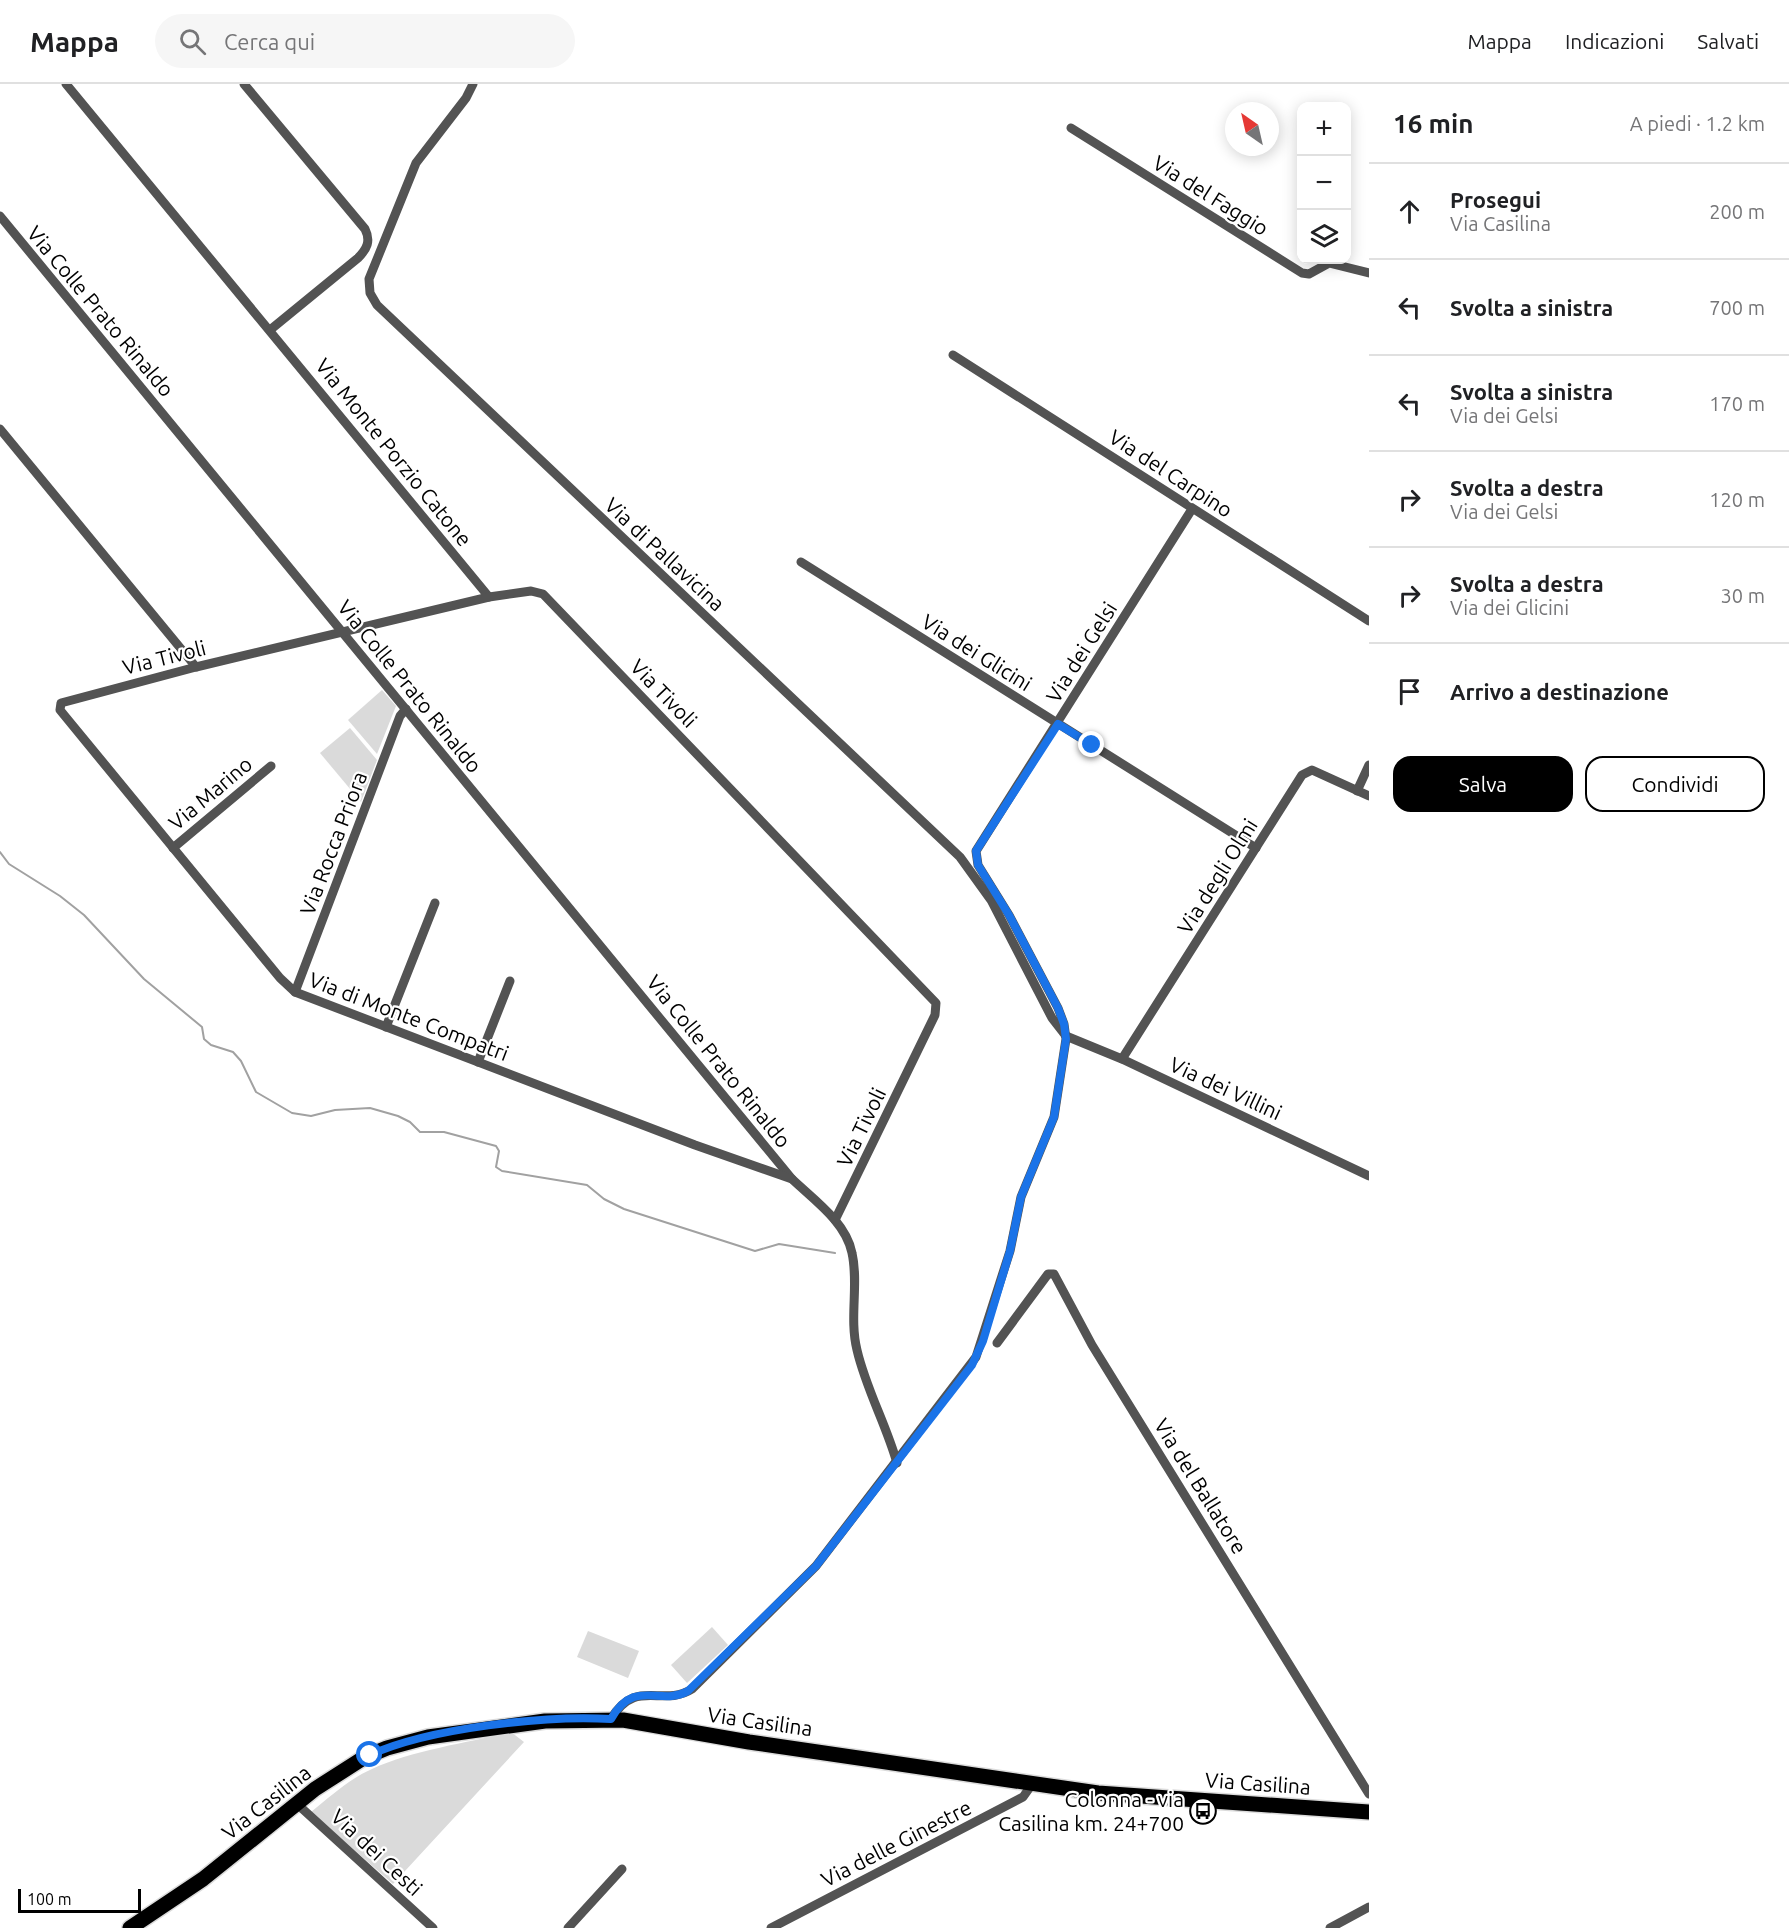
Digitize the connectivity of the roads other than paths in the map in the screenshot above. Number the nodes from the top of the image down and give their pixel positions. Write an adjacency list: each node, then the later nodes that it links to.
1 (66, 84): 7 (street, Via Monte Porzio Catone)
2 (244, 84): 7 (street)
3 (473, 84): 29 (street, Via di Pallavicina)
4 (1071, 128): 6 (street, Via del Faggio)
5 (0, 216): 14 (street, Via Colle Prato Rinaldo)
6 (1369, 273)
7 (270, 330): 12 (street, Via Monte Porzio Catone)
8 (953, 355): 10 (street, Via del Carpino)
9 (0, 429): 15 (street)
10 (1192, 509): 13 (street, Via del Carpino); 18 (street, Via dei Gelsi)
11 (801, 561): 18 (street, Via dei Glicini)
12 (489, 597): 14 (street, Via Tivoli); 34 (street, Via Tivoli)
13 (1369, 621)
14 (342, 632): 15 (street, Via Tivoli); 17 (street, Via Colle Prato Rinaldo)
15 (196, 667): 16 (street, Via Tivoli)
16 (60, 705): 23 (street, Via di Monte Compatri)
17 (405, 709): 27 (street, Via Rocca Priora); 33 (street, Via Colle Prato Rinaldo)
18 (1058, 724): 24 (street, Via dei Glicini); 29 (street, Via dei Gelsi)
19 (1369, 765): 21 (street)
20 (271, 766): 23 (street, Via Marino)
21 (1357, 791): 22 (street, Via degli Olmi); 24 (street, Via degli Olmi)
22 (1369, 796)
23 (173, 848): 27 (street, Via di Monte Compatri)
24 (1256, 848): 30 (street, Via degli Olmi)
25 (435, 903): 28 (street)
26 (510, 981): 31 (street)
27 (295, 992): 28 (street, Via di Monte Compatri)
28 (387, 1027): 31 (street, Via di Monte Compatri)
29 (1066, 1036): 30 (street, Via dei Villini); 36 (street)
30 (1122, 1059): 32 (street, Via dei Villini)
31 (478, 1062): 33 (street, Via di Monte Compatri)
32 (1369, 1176)
33 (792, 1179): 34 (street, Via Colle Prato Rinaldo)
34 (835, 1220): 36 (street, Via Colle Prato Rinaldo)
35 (998, 1343): 39 (street, Via del Ballatore)
36 (897, 1463): 37 (street)
37 (611, 1719): 38 (main road, Via Casilina); 40 (main road, Via Casilina)
38 (1033, 1783): 41 (main road, Via Casilina); 48 (street, Via delle Ginestre)
39 (1369, 1794)
40 (296, 1803): 44 (main road, Via Casilina); 46 (street, Via dei Cesti)
41 (1369, 1812)
42 (622, 1869): 47 (street)
43 (1369, 1907): 49 (street)
44 (145, 1923): 45 (main road, Via Casilina)
45 (130, 1928)
46 (433, 1928)
47 (568, 1928)
48 (771, 1928)
49 (1330, 1928)

